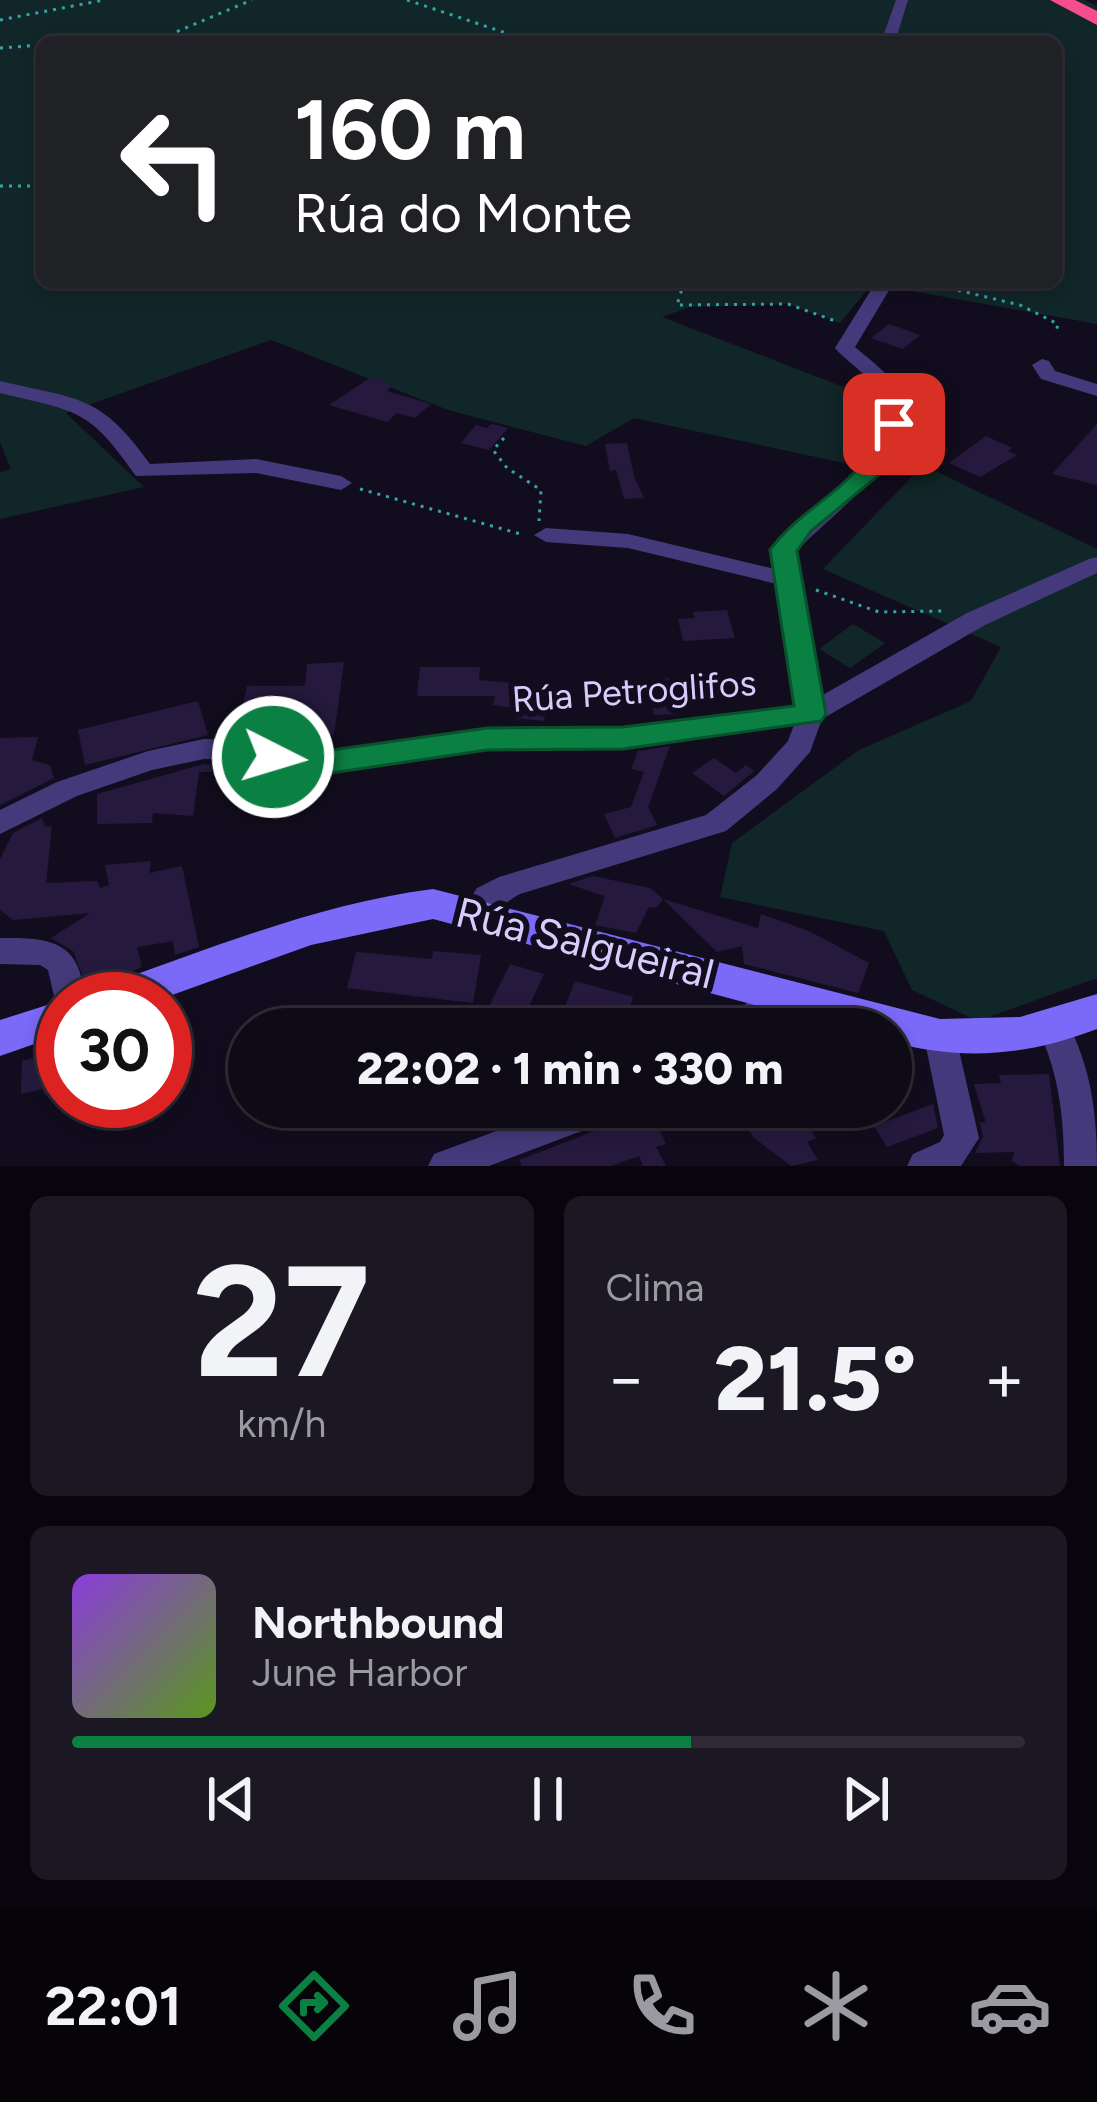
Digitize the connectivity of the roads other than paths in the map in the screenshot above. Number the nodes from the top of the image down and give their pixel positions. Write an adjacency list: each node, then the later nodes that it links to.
1 (902, 0): 4 (street)
2 (1060, 0): 3 (highway)
3 (1097, 20)
4 (890, 36)
5 (881, 288): 12 (street)
6 (1042, 365): 8 (street)
7 (0, 387): 9 (street)
8 (1097, 390)
9 (341, 483)
10 (546, 535): 12 (street)
11 (1097, 564): 13 (street)
12 (787, 579): 13 (street)
13 (811, 714): 14 (street, Rúa Petroglifos); 15 (street, Rúa Petroglifos)
14 (0, 823)
15 (476, 912): 18 (street, Rúa Salgueiral); 19 (street, Rúa Salgueiral)
16 (0, 951): 17 (street)
17 (67, 972)
18 (192, 973)
19 (780, 993): 20 (street, Rúa Salgueiral); 24 (street, Rúa Salgueiral)
20 (765, 1008)
21 (1097, 1011): 23 (street, Rúa Salgueiral)
22 (36, 1026): 25 (street)
23 (1054, 1029): 24 (street, Rúa Salgueiral); 29 (street)
24 (940, 1036): 28 (street)
25 (0, 1038)
26 (548, 1128): 27 (street)
27 (446, 1166)
28 (925, 1166)
29 (1082, 1166)

